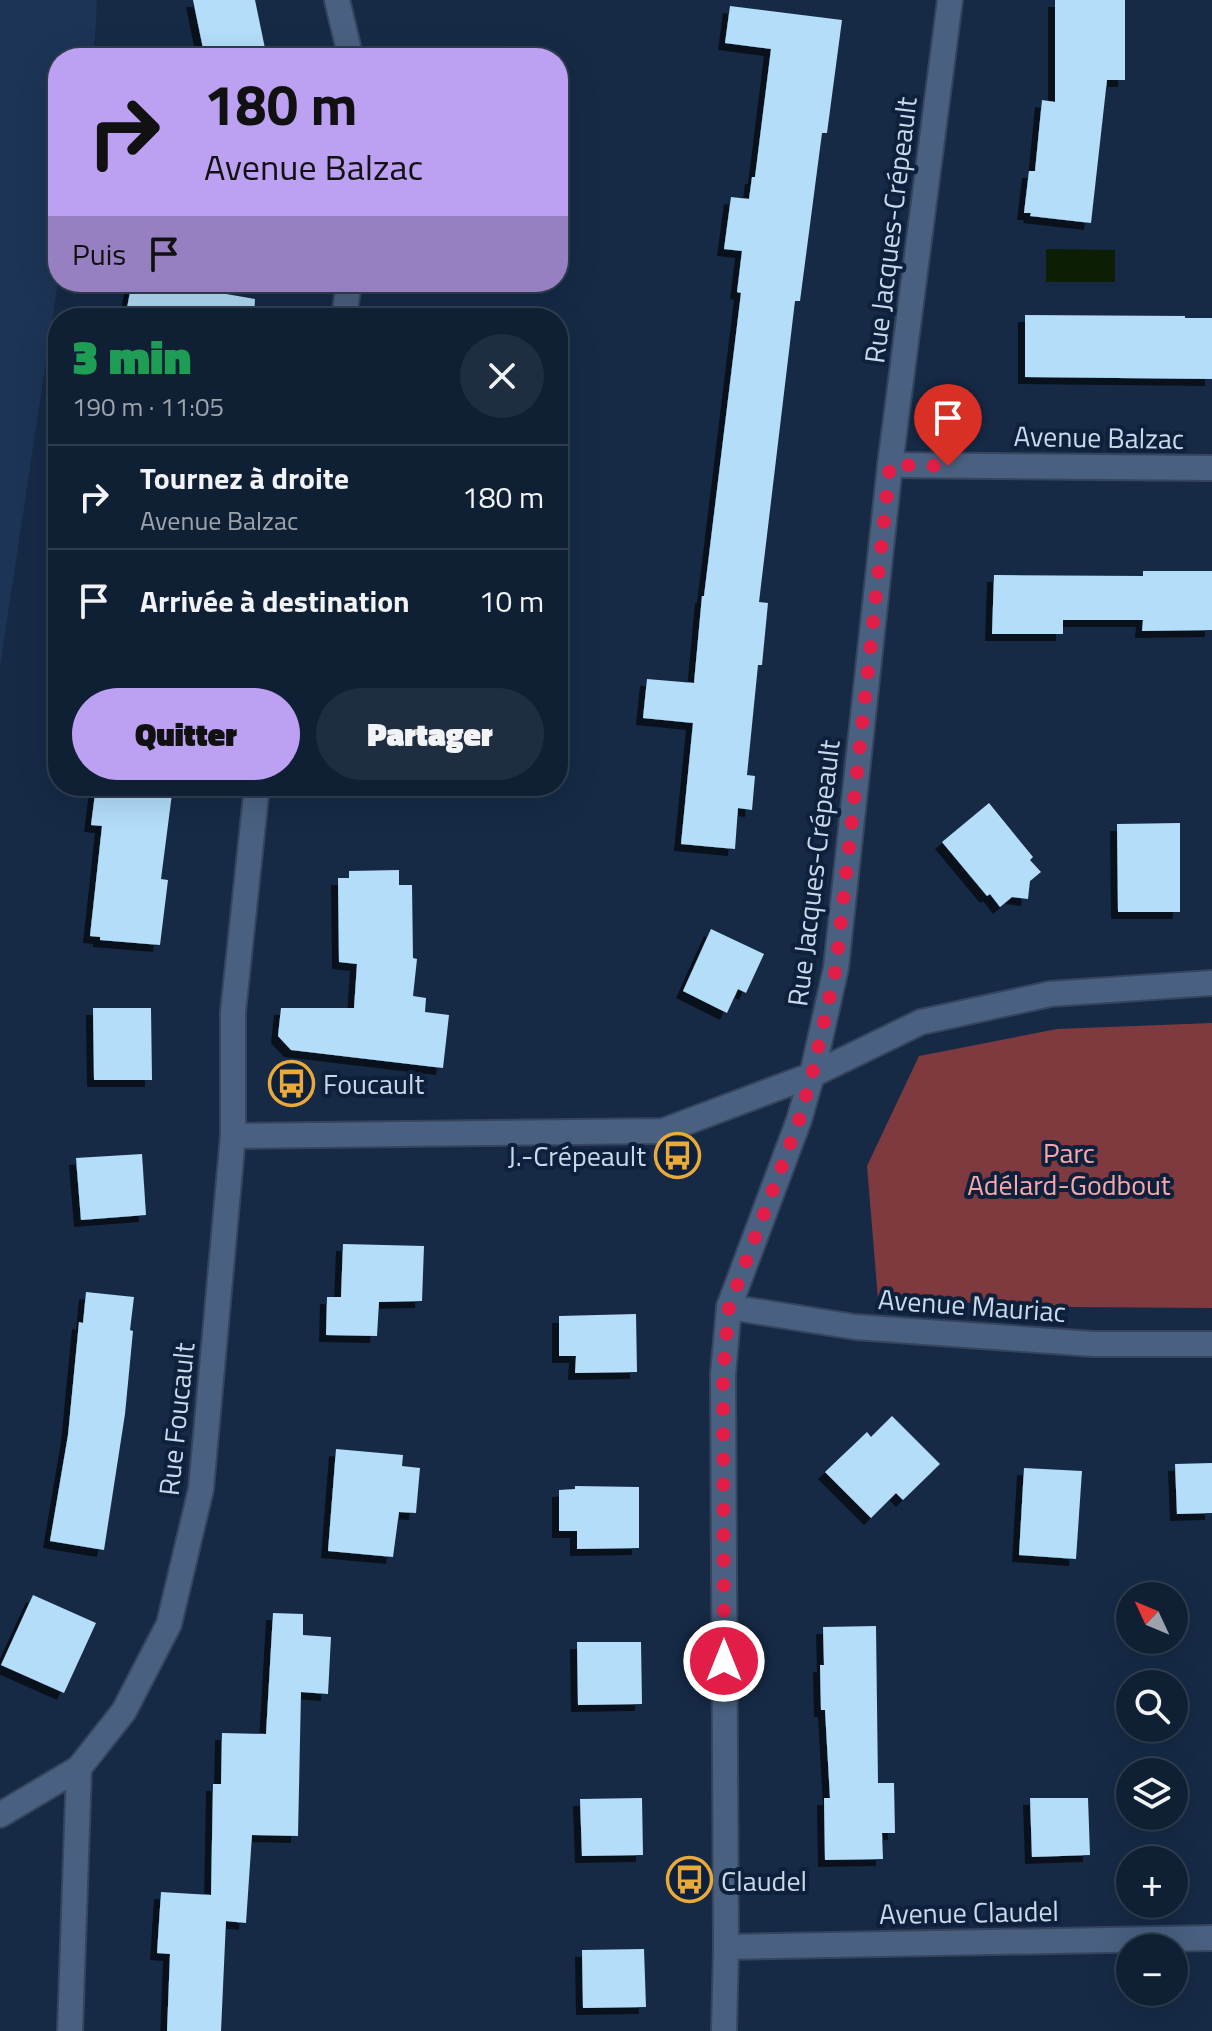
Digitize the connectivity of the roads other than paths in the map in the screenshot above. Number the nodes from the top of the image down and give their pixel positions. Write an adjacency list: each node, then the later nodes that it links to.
1 (337, 0): 3 (street)
2 (950, 0): 4 (street, Rue Jacques-Crépeault)
3 (348, 48)
4 (890, 465): 5 (street, Avenue Balzac); 8 (street, Rue Jacques-Crépeault)
5 (1212, 468)
6 (256, 796): 9 (street, Rue Foucault)
7 (1212, 983): 8 (street)
8 (812, 1075): 9 (street); 10 (street, Rue Jacques-Crépeault)
9 (233, 1136): 12 (street, Rue Foucault)
10 (729, 1307): 11 (street, Avenue Mauriac); 15 (street, Rue Jacques-Crépeault)
11 (1212, 1344)
12 (79, 1768): 13 (street); 16 (street)
13 (0, 1815)
14 (1212, 1938): 15 (street, Avenue Claudel)
15 (726, 1947): 17 (street, Rue Jacques-Crépeault)
16 (70, 2031)
17 (724, 2031)

